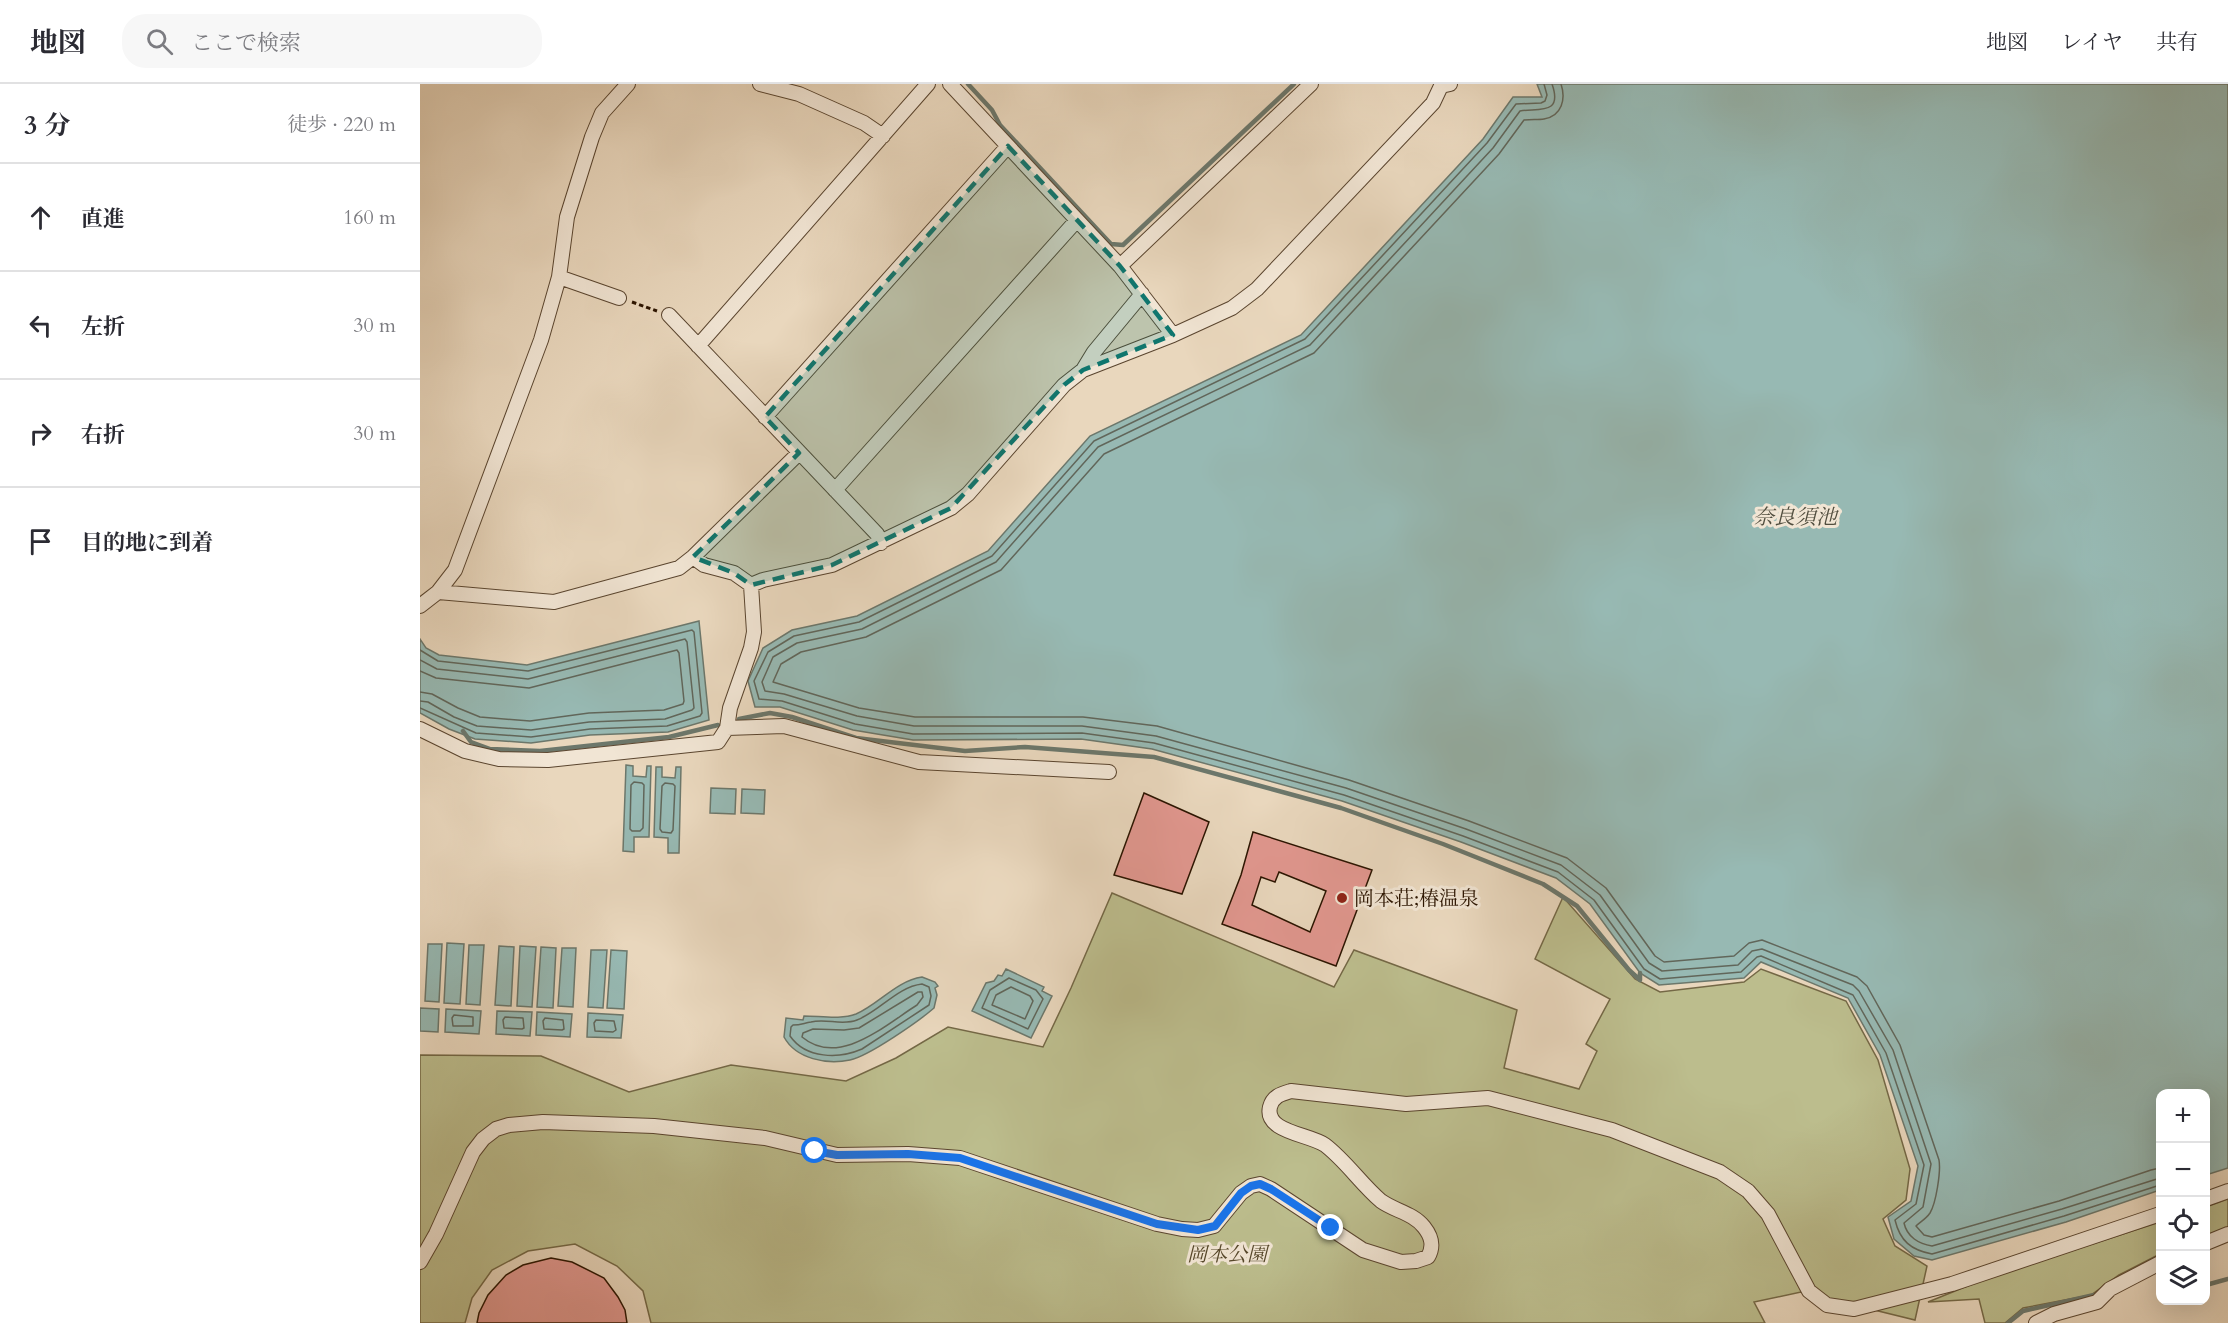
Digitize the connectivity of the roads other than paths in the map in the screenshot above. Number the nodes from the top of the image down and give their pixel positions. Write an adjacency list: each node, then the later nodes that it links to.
1 (628, 84): 11 (street)
2 (760, 84): 7 (street)
3 (928, 84): 7 (street)
4 (950, 84): 8 (street)
5 (1311, 84): 10 (street)
6 (1442, 85): 15 (street)
7 (883, 136): 16 (street)
8 (1008, 146): 9 (street); 18 (street)
9 (1077, 220): 10 (street); 20 (street)
10 (1120, 266): 12 (street)
11 (559, 277): 13 (street); 24 (street)
12 (1142, 294): 15 (street); 17 (street)
13 (619, 298)
14 (669, 315): 16 (street)
15 (1173, 335): 17 (street)
16 (698, 346): 18 (street)
17 (1083, 370): 21 (street)
18 (765, 417): 19 (street)
19 (800, 453): 20 (street); 22 (street)
20 (835, 490): 21 (street)
21 (880, 543): 23 (street)
22 (693, 557): 23 (street); 24 (street)
23 (751, 585): 26 (street)
24 (438, 592): 25 (street)
25 (420, 605)
26 (727, 728): 27 (street); 28 (street)
27 (420, 729)
28 (1109, 772)
29 (2228, 1191): 30 (street)
30 (2210, 1197)
31 (2156, 1215): 34 (street)
32 (2228, 1234): 33 (street)
33 (2210, 1241)
34 (420, 1262)
35 (2156, 1265): 36 (street)
36 (2036, 1323)

